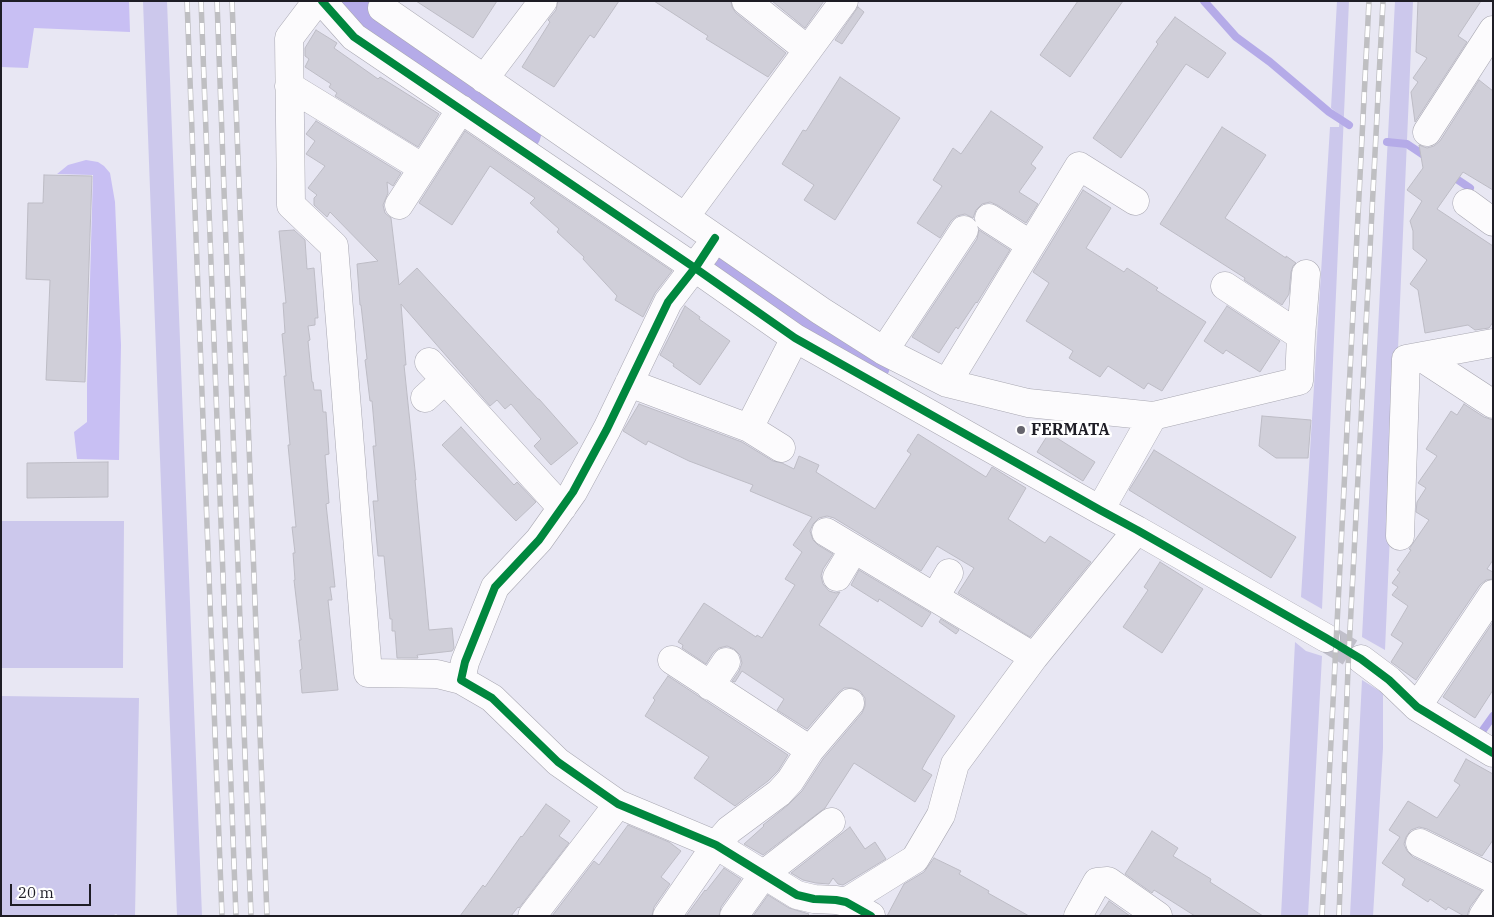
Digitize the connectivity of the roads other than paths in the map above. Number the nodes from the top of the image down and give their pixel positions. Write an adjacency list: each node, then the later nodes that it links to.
1 (317, 1): 9 (street)
2 (322, 1): 6 (street)
3 (543, 1): 10 (street)
4 (746, 1): 8 (street)
5 (844, 1): 8 (street)
6 (370, 20): 10 (street); 10 (street)
7 (1489, 46): 11 (street)
8 (808, 50): 19 (street)
9 (289, 86): 13 (street); 52 (street)
10 (474, 97): 12 (street); 12 (street); 13 (street)
11 (1427, 132)
12 (540, 143): 19 (street); 22 (street)
13 (423, 168): 16 (street)
14 (1135, 201): 21 (street)
15 (1467, 204): 18 (street)
16 (399, 205)
17 (989, 218): 21 (street)
18 (1493, 222)
19 (698, 227): 22 (street); 28 (street)
20 (964, 230): 28 (street)
21 (1031, 245): 31 (street)
22 (684, 260): 26 (street); 30 (street)
23 (1306, 274): 25 (street)
24 (1225, 286): 25 (street)
25 (1301, 336): 34 (street)
26 (795, 338): 31 (street); 35 (street)
27 (1493, 343): 29 (street)
28 (884, 350): 31 (street)
29 (1422, 357): 33 (street); 41 (street)
30 (629, 383): 35 (street); 37 (street)
31 (920, 387): 34 (street); 38 (street)
32 (425, 398): 37 (street)
33 (1493, 404)
34 (1153, 416): 38 (street)
35 (749, 428): 36 (street)
36 (781, 448)
37 (562, 508): 52 (street)
38 (1100, 510): 39 (street)
39 (1137, 530): 47 (street); 48 (street)
40 (826, 532): 42 (street)
41 (1400, 536)
42 (854, 549): 44 (street); 46 (street)
43 (949, 573): 46 (street)
44 (837, 577)
45 (1493, 594): 55 (street)
46 (935, 598): 48 (street)
47 (1326, 638)
48 (1034, 657): 65 (street)
49 (1361, 659): 55 (street)
50 (672, 660): 53 (street)
51 (726, 662): 53 (street)
52 (461, 680): 58 (street)
53 (710, 686): 56 (street)
54 (850, 704): 56 (street)
55 (1417, 707): 57 (street)
56 (810, 750): 61 (street)
57 (1493, 753)
58 (618, 804): 61 (street); 66 (street)
59 (831, 822): 62 (street)
60 (1420, 843): 63 (street)
61 (716, 845): 62 (street); 67 (street)
62 (764, 874): 65 (street); 68 (street)
63 (1493, 879)
64 (1493, 901): 72 (street)
65 (846, 902): 69 (street)
66 (532, 916)
67 (667, 916)
68 (734, 916)
69 (871, 916)
70 (1078, 916): 71 (street)
71 (1158, 916)
72 (1483, 916)

